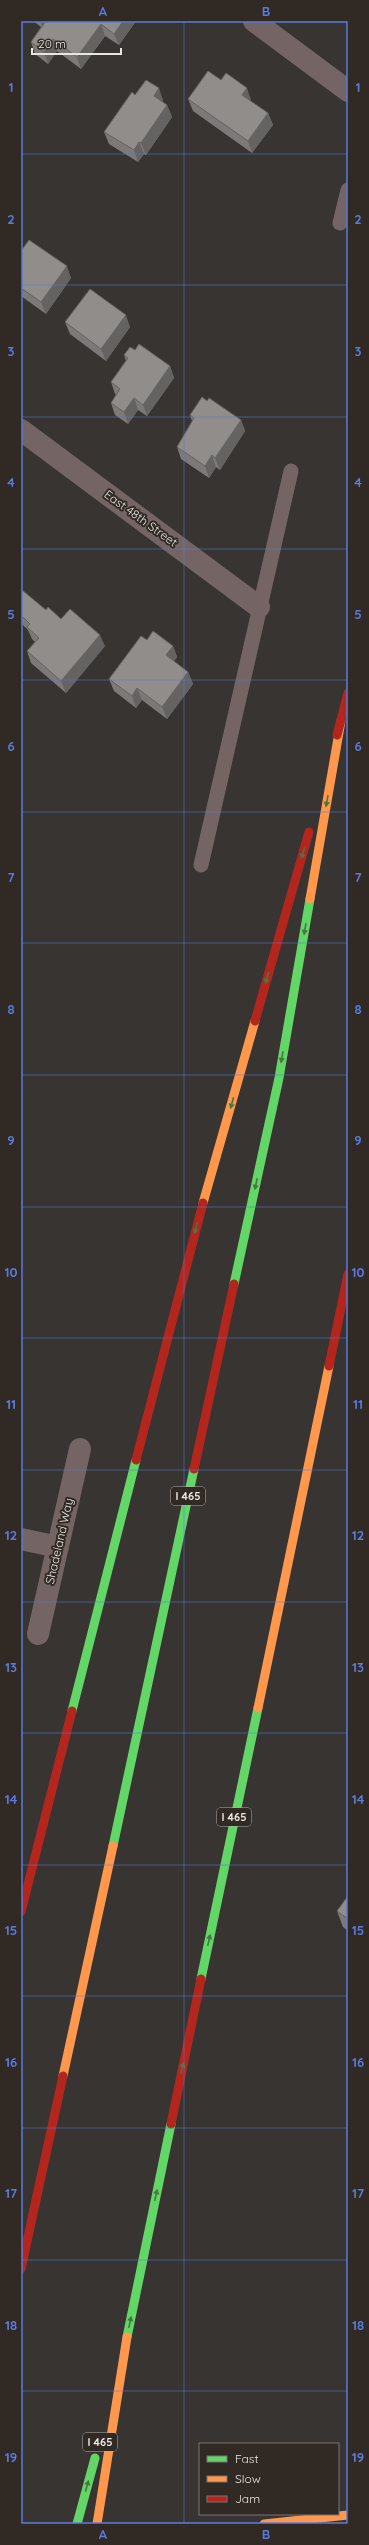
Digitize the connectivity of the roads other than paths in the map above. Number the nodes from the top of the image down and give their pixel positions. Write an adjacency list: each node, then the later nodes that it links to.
1 (254, 21): 2 (street)
2 (348, 91)
3 (348, 190): 4 (lane)
4 (340, 223)
5 (21, 430): 7 (street, East 48th Street)
6 (291, 471): 7 (lane)
7 (259, 607): 10 (lane)
8 (348, 693): 9 (highway, I 465)
9 (341, 721): 16 (highway, one-way to 16); 17 (highway, I 465, one-way to 17)
10 (201, 866)
11 (348, 1274): 18 (highway, I 465, one-way to 11)
12 (80, 1449): 14 (street, Shadeland Way)
13 (21, 1539): 14 (street)
14 (58, 1548): 15 (street, Shadeland Way)
15 (38, 1634)
16 (21, 1912)
17 (21, 2269)
18 (122, 2361): 20 (highway, I 465, one-way to 18); 21 (highway)
19 (348, 2515): 22 (highway)
20 (77, 2524)
21 (97, 2524)
22 (264, 2524)

